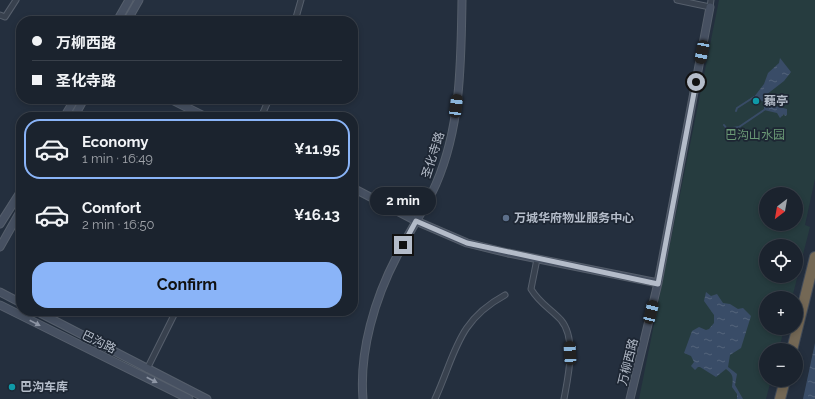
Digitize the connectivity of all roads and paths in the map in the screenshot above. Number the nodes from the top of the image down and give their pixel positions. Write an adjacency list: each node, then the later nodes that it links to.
1 (16, 0): 8 (street)
2 (129, 0): 9 (street)
3 (139, 0): 10 (street)
4 (301, 0): 11 (street)
5 (462, 0): 17 (street, 圣化寺路)
6 (678, 0): 7 (street)
7 (710, 4): 22 (street, 万柳西路)
8 (0, 15)
9 (120, 16)
10 (130, 16)
11 (296, 16)
12 (180, 104): 13 (street)
13 (196, 112)
14 (358, 191): 17 (street)
15 (16, 199): 18 (street)
16 (16, 219): 19 (street)
17 (416, 221): 21 (street); 36 (street, 圣化寺路)
18 (0, 224)
19 (0, 246)
20 (815, 257): 31 (highway)
21 (536, 259): 22 (street); 38 (street)
22 (658, 284): 39 (street, 万柳西路)
23 (0, 292): 25 (street)
24 (505, 295): 37 (street)
25 (16, 300)
26 (0, 305): 27 (street, 巴沟路, one-way to 27)
27 (16, 313)
28 (22, 316): 34 (street, 巴沟路, one-way to 34)
29 (46, 316): 32 (street, 巴沟路)
30 (174, 316): 32 (street)
31 (794, 343)
32 (147, 369): 35 (street, 巴沟路)
33 (783, 387): 40 (highway)
34 (189, 399)
35 (207, 399)
36 (363, 399)
37 (435, 399)
38 (564, 399)
39 (630, 399)
40 (780, 399)

